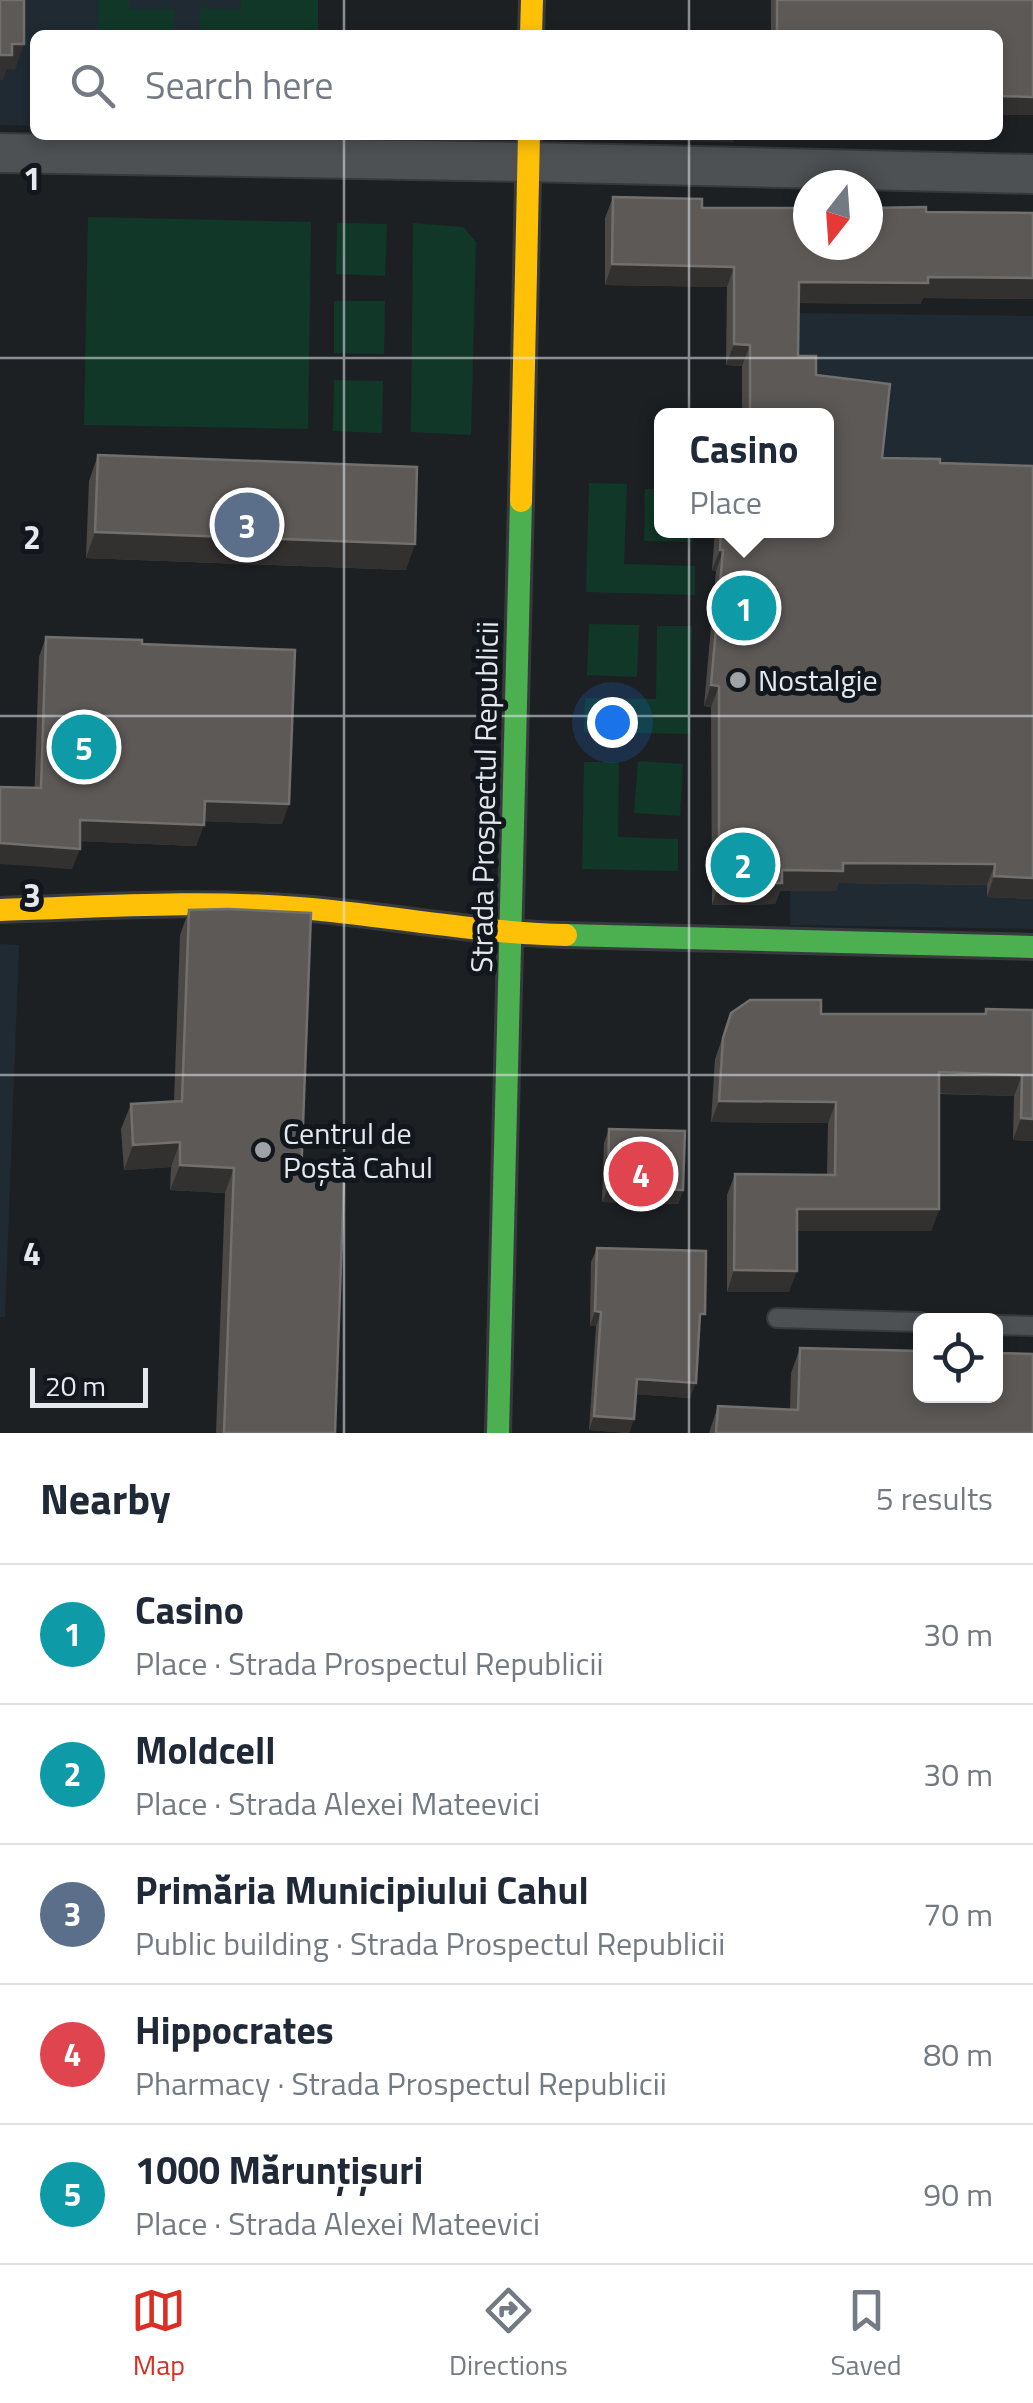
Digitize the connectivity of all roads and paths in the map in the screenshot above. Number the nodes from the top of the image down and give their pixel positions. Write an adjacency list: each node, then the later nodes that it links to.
1 (532, 0): 2 (main road)
2 (531, 30)
3 (528, 148): 4 (street); 5 (street); 7 (main road, Strada Prospectul Republicii)
4 (0, 153)
5 (1033, 174)
6 (0, 910): 7 (main road)
7 (512, 934): 8 (main road); 13 (main road, Strada Prospectul Republicii)
8 (1033, 947)
9 (777, 1318): 10 (lane)
10 (913, 1322)
11 (1003, 1325): 12 (lane)
12 (1033, 1326)
13 (498, 1433)

